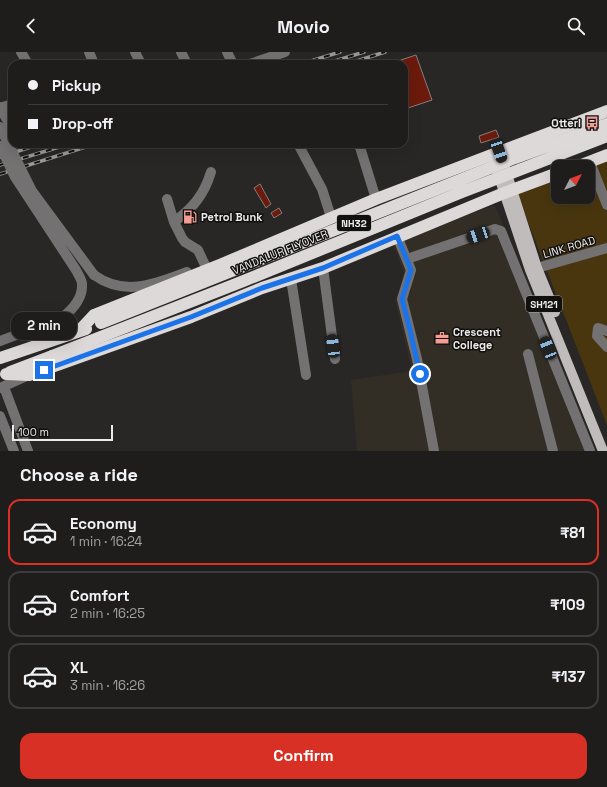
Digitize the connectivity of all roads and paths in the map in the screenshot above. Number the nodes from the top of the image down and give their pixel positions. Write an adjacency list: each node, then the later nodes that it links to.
1 (282, 52): 2 (street)
2 (261, 60)
3 (0, 107): 5 (street)
4 (607, 111): 14 (highway)
5 (8, 122)
6 (607, 124): 35 (highway, VANDALUR FLYOVER / NH32, bridge)
7 (0, 126): 9 (street, bridge)
8 (607, 136): 42 (highway, VANDALUR FLYOVER / NH32, bridge)
9 (8, 142)
10 (0, 146): 36 (street, bridge)
11 (11, 148): 30 (street, bridge)
12 (300, 148): 24 (street)
13 (360, 148): 21 (street)
14 (495, 153): 20 (main road, SH121); 21 (highway)
15 (607, 155): 16 (highway)
16 (595, 160)
17 (211, 172): 25 (street)
18 (595, 174): 23 (street)
19 (551, 176): 20 (highway)
20 (508, 191): 26 (highway); 32 (main road, SH121); 50 (main road, SH121)
21 (376, 199): 24 (highway)
22 (167, 200): 25 (street)
23 (607, 204)
24 (331, 217): 28 (highway)
25 (174, 222): 30 (street)
26 (397, 236): 29 (street); 31 (highway)
27 (607, 248): 32 (street, LINK ROAD)
28 (241, 256): 30 (street); 35 (highway)
29 (407, 259): 47 (street); 49 (street)
30 (205, 265)
31 (323, 268): 33 (highway); 40 (street)
32 (537, 268): 44 (main road, SH121)
33 (291, 279): 41 (street); 42 (highway)
34 (607, 330): 37 (street)
35 (79, 331): 39 (highway, NH32)
36 (0, 341)
37 (607, 347)
38 (528, 354): 48 (street)
39 (0, 358)
40 (335, 359)
41 (306, 376)
42 (3, 381): 46 (street)
43 (0, 416): 45 (street)
44 (607, 442)
45 (14, 451)
46 (28, 451)
47 (434, 451)
48 (553, 451)
49 (590, 451)
50 (604, 451)

